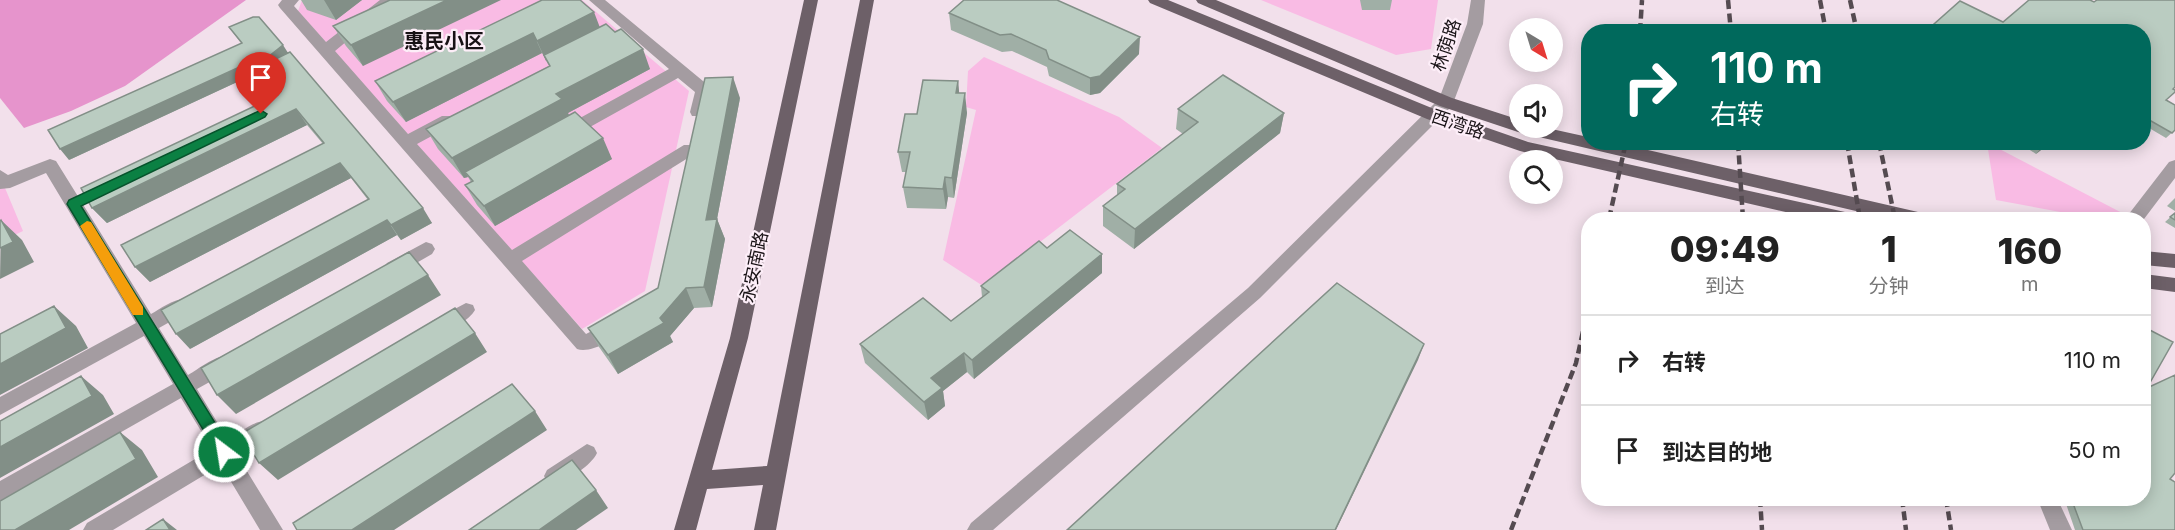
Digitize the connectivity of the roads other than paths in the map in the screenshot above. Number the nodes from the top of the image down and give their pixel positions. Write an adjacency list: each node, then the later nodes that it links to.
1 (292, 0): 9 (street)
2 (389, 0): 9 (street)
3 (596, 0): 10 (street)
4 (811, 0): 48 (main road, 永安南路)
5 (867, 0): 47 (main road)
6 (1155, 0): 13 (main road, 西湾路)
7 (1203, 0): 11 (main road, 西湾路)
8 (1478, 0): 11 (street, 林荫路)
9 (325, 51): 18 (street)
10 (680, 70): 16 (street); 19 (street)
11 (1446, 102): 13 (street); 14 (main road, 西湾路)
12 (459, 115): 18 (street)
13 (1433, 115): 24 (main road, 西湾路); 56 (street)
14 (1509, 122)
15 (1563, 137): 17 (main road)
16 (556, 138)
17 (1581, 141)
18 (406, 142): 31 (street)
19 (690, 149): 22 (street); 31 (street)
20 (1619, 150): 25 (main road)
21 (2175, 166): 26 (street)
22 (686, 171)
23 (0, 176): 29 (street)
24 (1814, 212)
25 (1888, 212)
26 (2139, 212)
27 (127, 247): 29 (street)
28 (426, 249): 33 (street)
29 (106, 258): 39 (street)
30 (2151, 259): 32 (main road)
31 (510, 260): 38 (street)
32 (2175, 261)
33 (375, 278)
34 (2151, 282): 35 (main road)
35 (2175, 285)
36 (200, 297): 39 (street)
37 (466, 310): 40 (street)
38 (628, 319)
39 (147, 325): 42 (street); 43 (street)
40 (426, 334)
41 (245, 352): 42 (street)
42 (184, 386): 45 (street); 50 (street)
43 (0, 407)
44 (285, 416): 45 (street)
45 (224, 452): 52 (street); 53 (street)
46 (587, 453): 49 (street)
47 (776, 476): 48 (main road); 55 (main road)
48 (699, 480): 54 (main road, 永安南路)
49 (540, 485)
50 (0, 492)
51 (2050, 506): 57 (street)
52 (94, 530)
53 (272, 530)
54 (685, 530)
55 (765, 530)
56 (978, 530)
57 (2061, 530)

